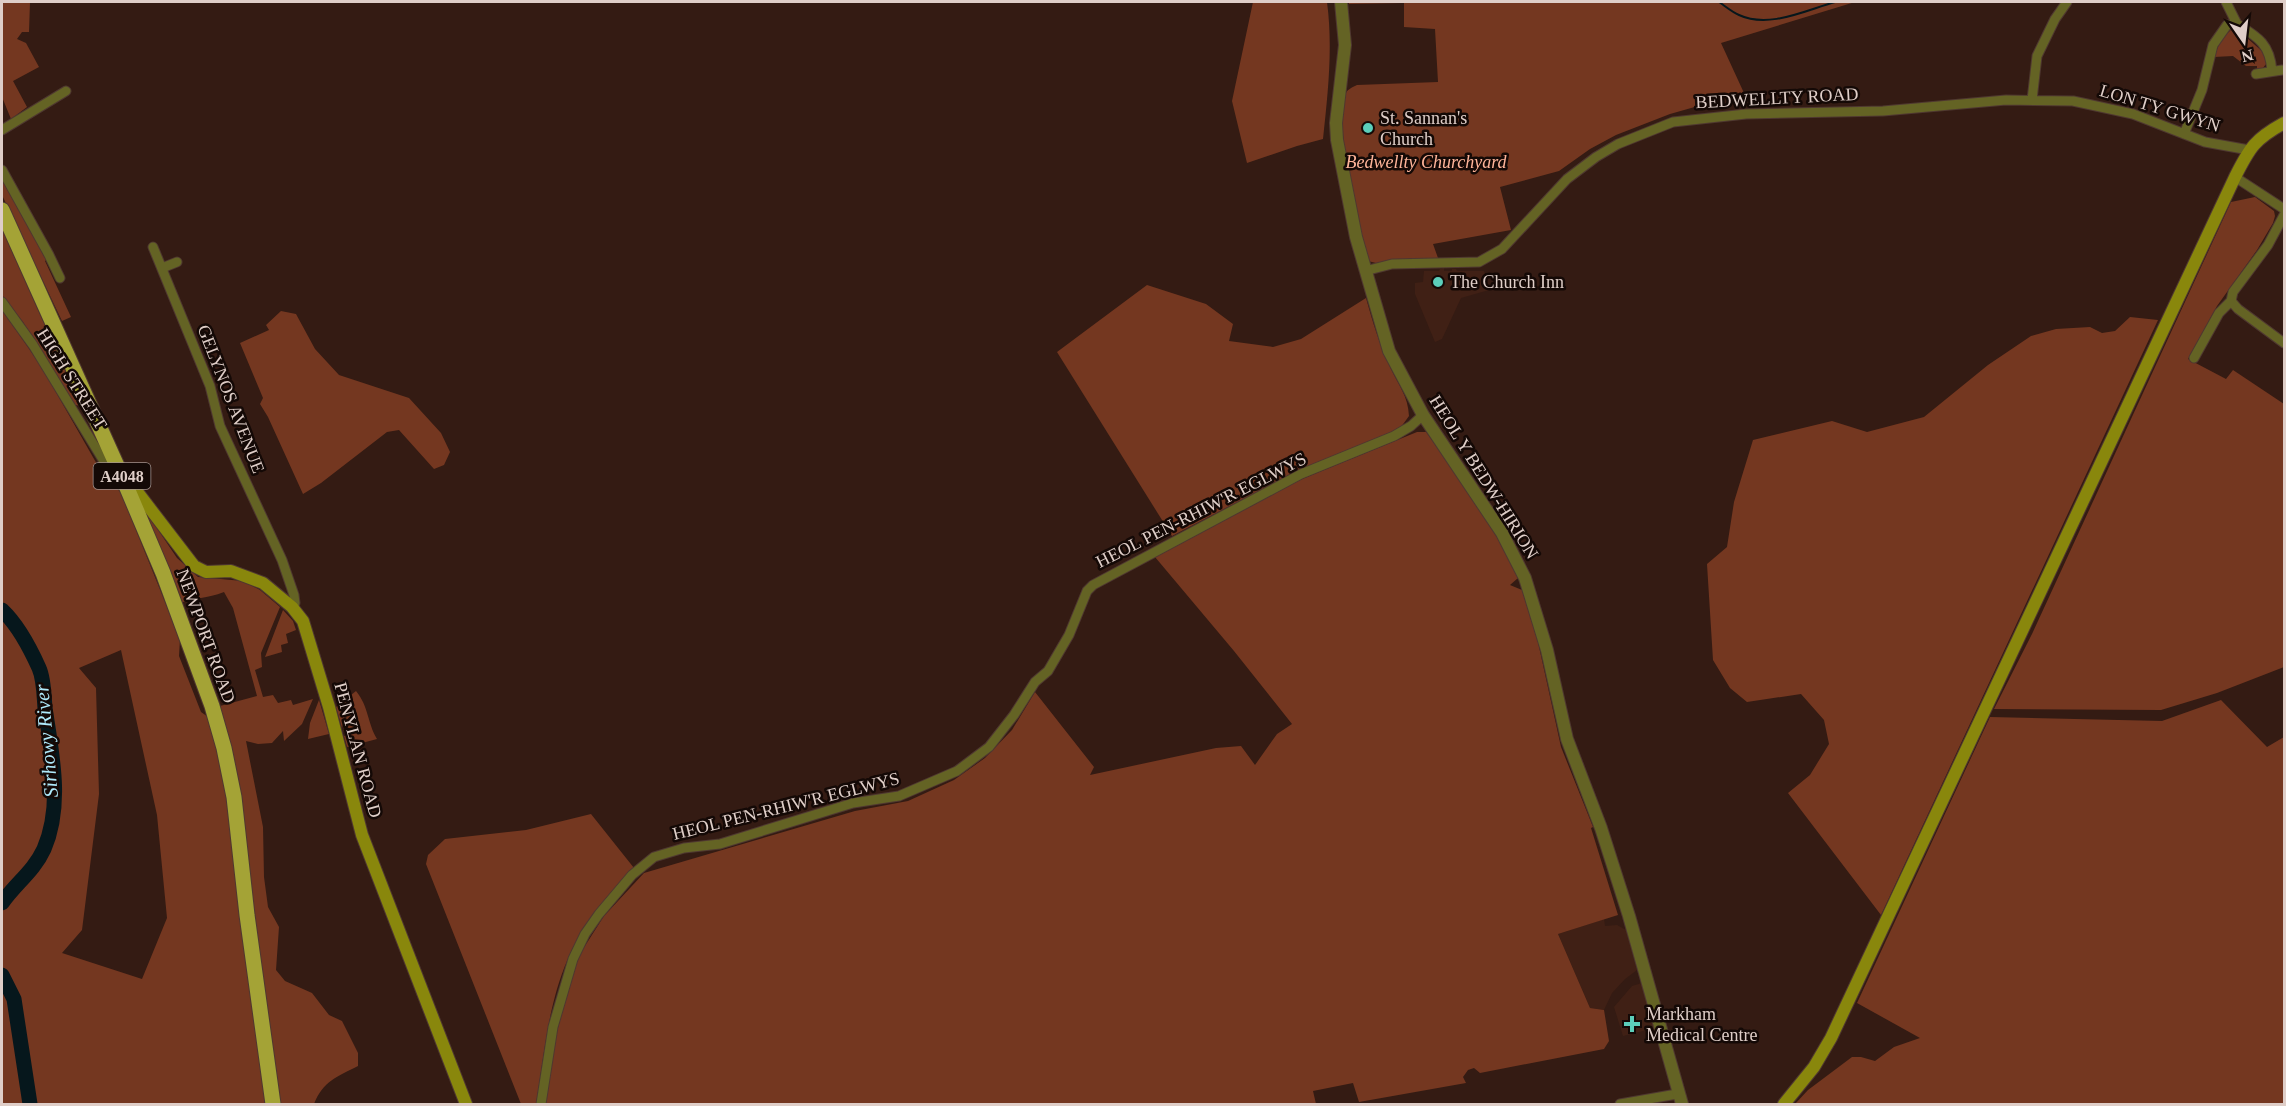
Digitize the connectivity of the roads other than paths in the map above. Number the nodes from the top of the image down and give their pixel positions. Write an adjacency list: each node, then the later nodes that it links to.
1 (1341, 2): 23 (street, HEOL Y BEDW-HIRION)
2 (2067, 2): 9 (street)
3 (2226, 2): 4 (street)
4 (2237, 24): 6 (street); 13 (street)
5 (2282, 70): 6 (street)
6 (2272, 71): 7 (street)
7 (2256, 74)
8 (66, 91): 12 (street)
9 (2032, 100): 10 (street, LON TY GWYN); 13 (street, LON TY GWYN)
10 (1988, 101): 23 (street, BEDWELLTY ROAD)
11 (2284, 123): 14 (main road)
12 (2, 130)
13 (2184, 134): 14 (street, LON TY GWYN)
14 (2249, 150): 16 (main road)
15 (2, 170): 24 (street)
16 (2235, 177): 17 (street); 38 (main road)
17 (2284, 209)
18 (2, 210): 30 (main road, NEWPORT ROAD / A4048)
19 (2284, 215): 25 (street)
20 (153, 247): 22 (street, GELYNOS AVENUE)
21 (177, 262): 22 (street)
22 (162, 268): 32 (street, GELYNOS AVENUE)
23 (1365, 271): 29 (street, HEOL Y BEDW-HIRION)
24 (60, 278)
25 (2231, 301): 27 (street); 28 (street)
26 (2, 302): 30 (street, HIGH STREET)
27 (2284, 343)
28 (2194, 358)
29 (1424, 415): 33 (street, HEOL Y BEDW-HIRION); 36 (street, HEOL PEN-RHIW'R EGLWYS)
30 (117, 465): 31 (main road, NEWPORT ROAD / A4048)
31 (127, 488): 32 (main road, PENYLAN ROAD); 34 (main road, NEWPORT ROAD / A4048)
32 (292, 607): 35 (main road, PENYLAN ROAD)
33 (1679, 1099): 37 (street)
34 (273, 1104)
35 (466, 1104)
36 (542, 1104)
37 (1620, 1104)
38 (1784, 1104)

